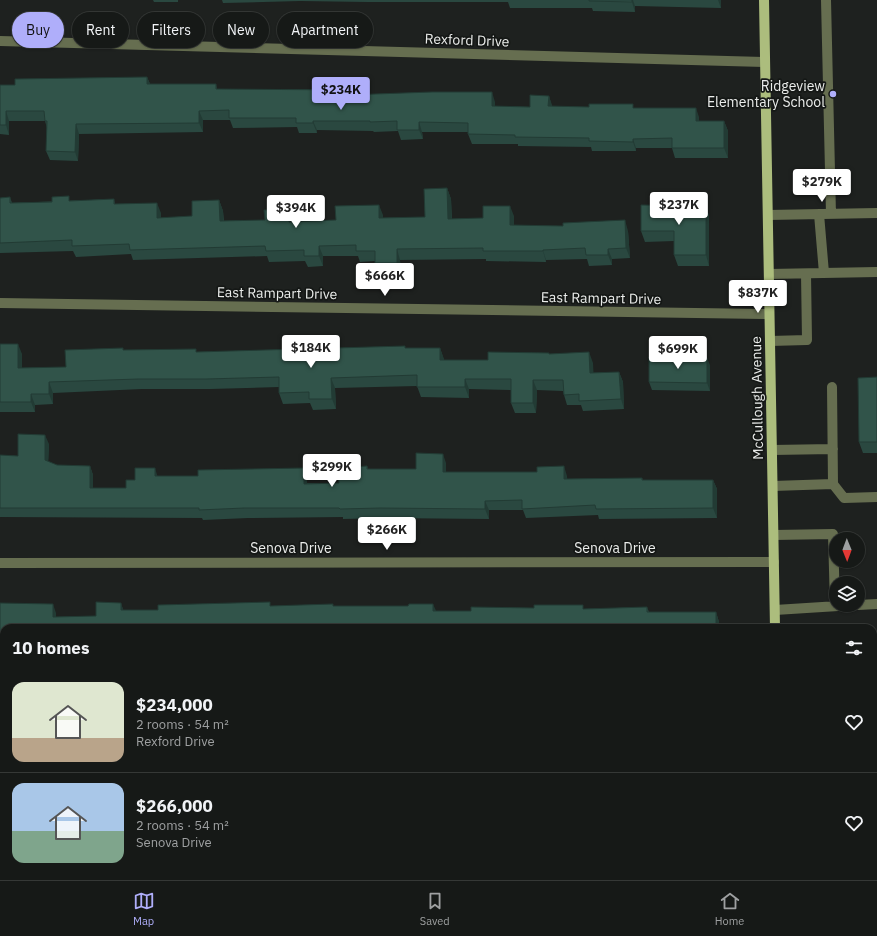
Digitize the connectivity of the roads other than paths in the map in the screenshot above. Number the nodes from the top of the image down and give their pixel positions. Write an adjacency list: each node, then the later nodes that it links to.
1 (764, 0): 4 (main road, McCullough Avenue)
2 (826, 0): 7 (street)
3 (0, 41): 4 (street, Rexford Drive)
4 (765, 62): 8 (main road, McCullough Avenue)
5 (877, 213): 7 (street)
6 (819, 214): 7 (street); 8 (street); 10 (street)
7 (831, 214)
8 (768, 215): 11 (main road, McCullough Avenue)
9 (877, 272): 10 (street)
10 (824, 273): 12 (street)
11 (769, 274): 12 (street); 14 (main road, McCullough Avenue)
12 (806, 274): 15 (street)
13 (0, 302): 14 (street, East Rampart Drive)
14 (769, 314): 15 (main road, McCullough Avenue)
15 (770, 341): 18 (main road, McCullough Avenue)
16 (832, 387): 17 (street)
17 (833, 449): 18 (street); 19 (street)
18 (772, 450): 20 (main road, McCullough Avenue)
19 (833, 484): 20 (street); 21 (street)
20 (773, 486): 22 (main road, McCullough Avenue)
21 (877, 497)
22 (774, 535): 23 (main road, McCullough Avenue); 25 (street)
23 (774, 562): 24 (street, Senova Drive); 29 (main road, McCullough Avenue)
24 (0, 563)
25 (834, 576)
26 (877, 604): 27 (street)
27 (865, 605)
28 (829, 606): 29 (street)
29 (775, 610): 30 (main road, McCullough Avenue)
30 (775, 624)

